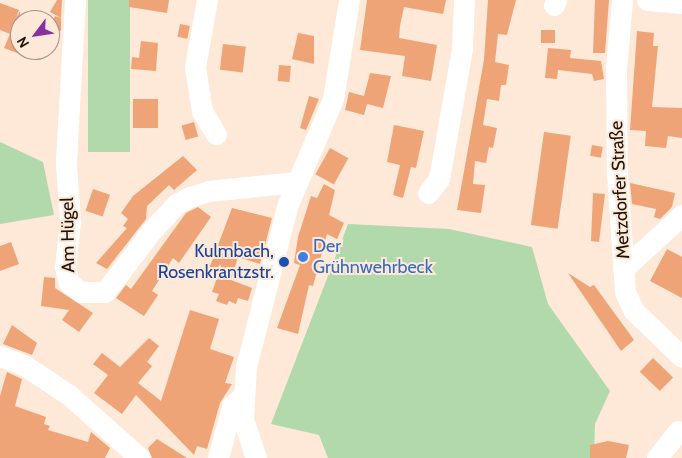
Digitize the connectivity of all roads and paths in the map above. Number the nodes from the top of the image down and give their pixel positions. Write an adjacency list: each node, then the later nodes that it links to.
1 (75, 0): 9 (street, Am Hügel)
2 (207, 0): 8 (street)
3 (349, 0): 9 (street)
4 (464, 0): 10 (street)
5 (622, 0): 12 (street, Metzdorfer Straße)
6 (647, 0): 7 (street)
7 (682, 4)
8 (216, 134)
9 (297, 182): 15 (street)
10 (428, 193)
11 (682, 215): 12 (street)
12 (623, 268): 14 (street, Metzdorfer Straße)
13 (0, 356): 17 (street)
14 (682, 357)
15 (241, 398): 18 (street); 19 (street)
16 (678, 431): 20 (street)
17 (140, 458)
18 (218, 458)
19 (256, 458)
20 (657, 458)

